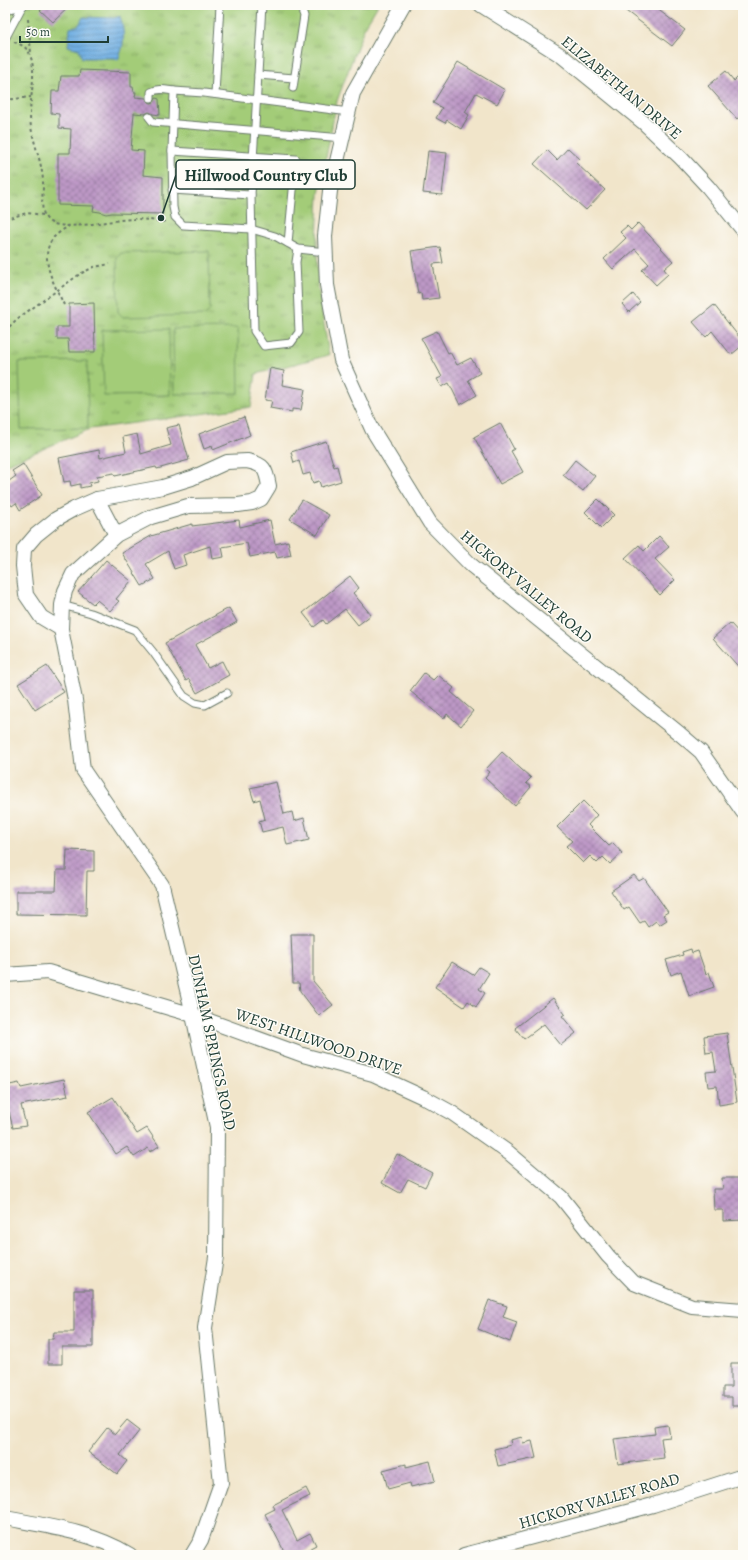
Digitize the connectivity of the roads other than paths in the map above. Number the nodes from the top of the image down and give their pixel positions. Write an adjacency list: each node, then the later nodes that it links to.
1 (23, 5): 7 (lane); 8 (lane)
2 (220, 5): 13 (lane)
3 (262, 5): 9 (lane)
4 (300, 5): 10 (lane)
5 (403, 5): 16 (street, HICKORY VALLEY ROAD)
6 (480, 5): 26 (street, ELIZABETHAN DRIVE)
7 (5, 10)
8 (8, 41)
9 (258, 75): 10 (lane); 15 (lane)
10 (294, 78): 11 (lane)
11 (293, 88)
12 (174, 91): 13 (lane); 14 (lane); 18 (lane)
13 (215, 94): 15 (lane)
14 (151, 98)
15 (257, 100): 16 (lane); 19 (lane)
16 (349, 112): 20 (street, HICKORY VALLEY ROAD)
17 (149, 117): 18 (lane)
18 (173, 124): 19 (lane); 21 (lane)
19 (255, 131): 20 (lane); 22 (lane)
20 (342, 138): 29 (street, HICKORY VALLEY ROAD)
21 (172, 151): 22 (lane); 23 (lane)
22 (253, 156): 24 (lane); 27 (lane)
23 (172, 190): 24 (lane); 25 (lane)
24 (251, 195): 25 (lane)
25 (251, 229): 27 (lane); 28 (lane)
26 (743, 230)
27 (288, 243): 28 (lane)
28 (298, 249): 29 (lane)
29 (326, 252): 35 (street, HICKORY VALLEY ROAD)
30 (97, 499): 31 (street); 31 (street, DUNHAM SPRINGS ROAD); 33 (street)
31 (116, 535): 32 (street, DUNHAM SPRINGS ROAD)
32 (62, 605): 33 (street, DUNHAM SPRINGS ROAD); 34 (lane)
33 (61, 628): 37 (street, DUNHAM SPRINGS ROAD)
34 (227, 693)
35 (743, 812)
36 (5, 975): 37 (street, WEST HILLWOOD DRIVE)
37 (192, 1015): 38 (street, WEST HILLWOOD DRIVE); 42 (street, DUNHAM SPRINGS ROAD)
38 (743, 1310)
39 (743, 1476): 43 (street, HICKORY VALLEY ROAD)
40 (5, 1518): 41 (street)
41 (130, 1555)
42 (192, 1555)
43 (464, 1555)

